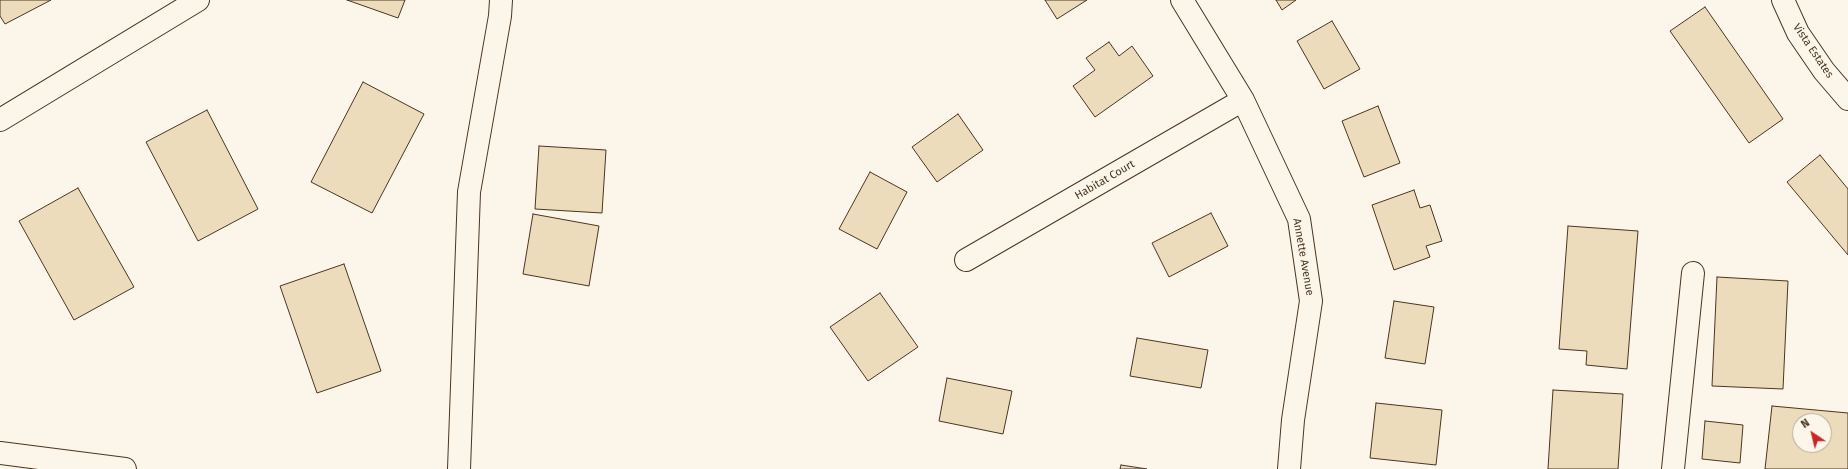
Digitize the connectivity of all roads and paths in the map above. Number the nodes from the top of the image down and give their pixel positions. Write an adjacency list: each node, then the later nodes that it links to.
1 (198, 0): 7 (street)
2 (502, 0): 12 (street)
3 (1182, 0): 6 (street, Annette Avenue)
4 (1783, 0): 5 (street, Vista Estates)
5 (1848, 99)
6 (1244, 100): 8 (street, Habitat Court); 13 (street, Annette Avenue)
7 (0, 119)
8 (966, 260)
9 (1693, 273): 14 (street)
10 (0, 453): 11 (street)
11 (125, 469)
12 (459, 469)
13 (1289, 469)
14 (1673, 469)

